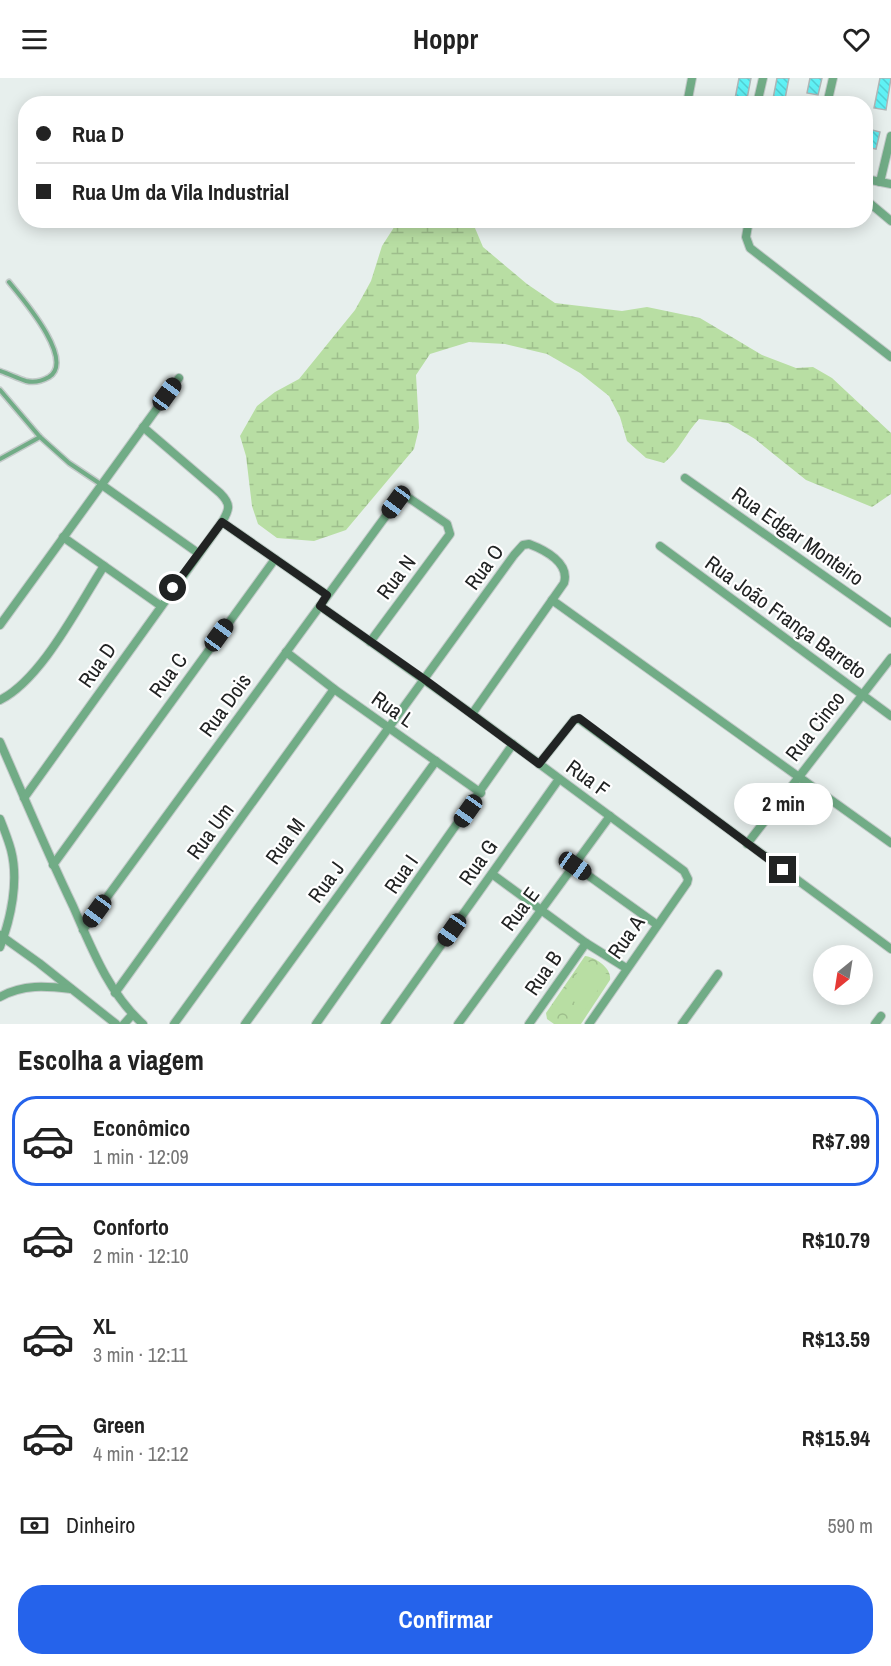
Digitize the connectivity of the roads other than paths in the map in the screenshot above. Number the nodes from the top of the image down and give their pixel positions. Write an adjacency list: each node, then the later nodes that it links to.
1 (692, 78): 4 (street)
2 (763, 78): 5 (street)
3 (833, 78): 6 (street)
4 (689, 96)
5 (759, 96)
6 (829, 96)
7 (891, 136): 9 (street)
8 (873, 180): 9 (street)
9 (880, 182): 10 (street)
10 (891, 184)
11 (873, 206): 12 (street)
12 (891, 221)
13 (748, 228): 15 (street)
14 (9, 282): 16 (lane)
15 (891, 357)
16 (0, 371)
17 (179, 378): 19 (street)
18 (0, 390): 20 (lane)
19 (143, 427): 23 (street); 25 (street)
20 (40, 437): 21 (lane); 23 (lane)
21 (0, 459)
22 (685, 478): 35 (street, Rua Edgar Monteiro)
23 (102, 485): 26 (street); 28 (street)
24 (396, 502): 31 (street, Rua Dois); 37 (street, Rua N)
25 (222, 522): 28 (street, Rua D); 29 (street)
26 (63, 537): 30 (street); 36 (street)
27 (660, 546): 42 (street, Rua João França Barreto)
28 (198, 553): 33 (street, Rua D)
29 (275, 559): 31 (street); 59 (street, Rua C)
30 (104, 566): 33 (street); 43 (street)
31 (327, 595): 34 (street, Rua Dois)
32 (552, 600): 40 (street, Rua O); 44 (street); 51 (street)
33 (161, 606): 54 (street, Rua D)
34 (320, 606): 37 (street, Rua F); 38 (street, Rua Dois)
35 (891, 623)
36 (0, 625)
37 (369, 642): 40 (street, Rua F)
38 (286, 652): 41 (street, Rua L); 65 (street, Rua Dois)
39 (891, 658): 42 (street, Rua Cinco)
40 (424, 679): 44 (street, Rua F); 46 (street, Rua M)
41 (334, 689): 46 (street, Rua L); 73 (street, Rua Um)
42 (862, 695): 45 (street, Rua João França Barreto); 51 (street, Rua Cinco)
43 (0, 700)
44 (472, 714): 48 (street, Rua F)
45 (891, 717)
46 (389, 728): 49 (street, Rua L); 80 (street, Rua M)
47 (0, 742): 54 (street)
48 (513, 744): 50 (street, Rua F); 53 (street, Rua I)
49 (436, 761): 53 (street, Rua L); 81 (street, Rua J)
50 (539, 764): 52 (street, Rua F); 58 (street)
51 (798, 777): 57 (street); 58 (street, Rua Cinco)
52 (559, 779): 55 (street, Rua F); 62 (street, Rua G)
53 (481, 793): 82 (street, Rua I)
54 (24, 798): 59 (street)
55 (610, 816): 60 (street, Rua E); 61 (street, Rua F)
56 (0, 819): 66 (street)
57 (891, 843)
58 (747, 844): 69 (street)
59 (53, 865): 65 (street)
60 (575, 866): 63 (street, Rua E); 64 (street)
61 (684, 872): 64 (street, Rua A)
62 (492, 874): 63 (street); 83 (street, Rua G)
63 (541, 910): 67 (street); 84 (street, Rua E)
64 (656, 924): 70 (street, Rua A)
65 (83, 930): 73 (street)
66 (2, 936): 68 (street); 72 (street)
67 (586, 944): 70 (street); 85 (street, Rua B)
68 (0, 947)
69 (891, 949)
70 (626, 968): 86 (street, Rua A)
71 (718, 974): 87 (street)
72 (73, 989): 74 (street); 77 (street)
73 (115, 993): 75 (street)
74 (0, 997)
75 (132, 1014): 78 (street); 79 (street)
76 (881, 1016): 88 (street)
77 (116, 1024)
78 (124, 1024)
79 (143, 1024)
80 (174, 1024)
81 (245, 1024)
82 (316, 1024)
83 (385, 1024)
84 (458, 1024)
85 (531, 1024)
86 (589, 1024)
87 (682, 1024)
88 (875, 1024)

